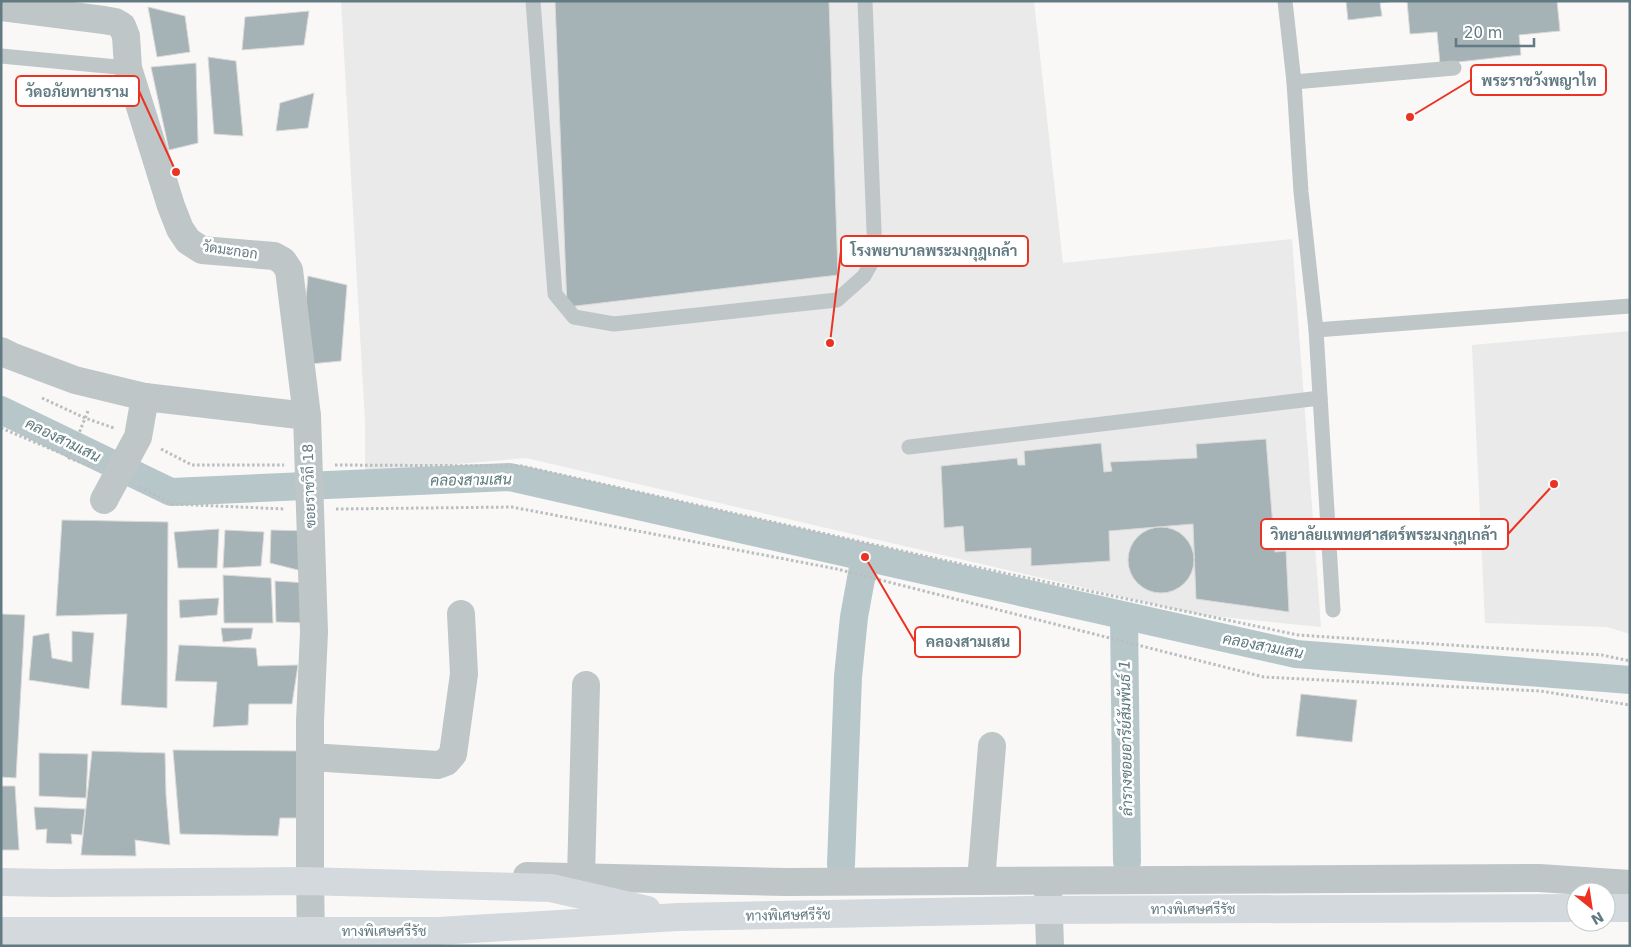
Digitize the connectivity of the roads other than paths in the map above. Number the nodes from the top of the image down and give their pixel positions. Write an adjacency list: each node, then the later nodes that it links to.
1 (533, 1): 2 (lane)
2 (865, 1)
3 (1285, 1): 8 (lane)
4 (1, 7): 6 (street, วัดมะกอก)
5 (1, 56): 6 (lane)
6 (128, 68): 14 (street, วัดมะกอก)
7 (1454, 68): 8 (lane)
8 (1294, 82): 10 (lane)
9 (1630, 306): 10 (lane)
10 (1316, 330): 13 (lane)
11 (1, 351): 12 (street)
12 (145, 397): 14 (street); 16 (street)
13 (1320, 398): 15 (lane); 17 (lane)
14 (307, 416): 21 (street, ซอยราชวิถี 18)
15 (909, 447)
16 (104, 500)
17 (1333, 610)
18 (461, 614): 21 (street)
19 (586, 685): 24 (street)
20 (992, 746): 26 (street)
21 (310, 757): 22 (street, ซอยราชวิถี 18)
22 (310, 871): 23 (street); 24 (street); 34 (street, ซอยราชวิถี 18)
23 (1, 876)
24 (581, 877): 26 (street)
25 (1048, 880): 26 (street); 28 (street); 35 (street)
26 (981, 881)
27 (1, 882): 32 (highway)
28 (1630, 884)
29 (1566, 908): 32 (highway, ทางพิเศษศรีรัช)
30 (1616, 908): 31 (highway)
31 (1630, 908)
32 (678, 917): 33 (highway, ทางพิเศษศรีรัช)
33 (1, 931)
34 (311, 946)
35 (1050, 946)

